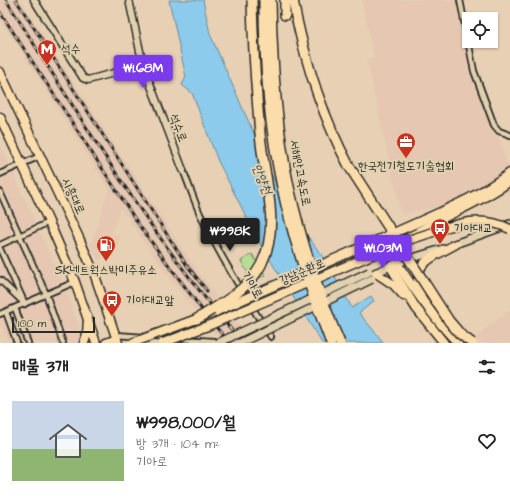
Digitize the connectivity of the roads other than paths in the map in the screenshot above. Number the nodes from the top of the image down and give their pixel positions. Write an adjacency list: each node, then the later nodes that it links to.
1 (34, 0): 10 (street)
2 (129, 0): 10 (street, 석수로)
3 (252, 0): 41 (highway, bridge)
4 (264, 0): 54 (highway, 서해안고속도로, bridge)
5 (271, 0): 55 (highway, 서해안고속도로, bridge)
6 (285, 0): 9 (highway)
7 (293, 0): 58 (highway, bridge)
8 (460, 0): 13 (street)
9 (285, 15)
10 (143, 65): 16 (street, 석수로)
11 (0, 72): 14 (main road, 시흥대로)
12 (0, 117): 15 (main road)
13 (510, 135)
14 (40, 156): 15 (street); 43 (main road, 시흥대로)
15 (22, 164): 18 (street); 21 (main road)
16 (183, 170): 42 (street, 기아로)
17 (510, 172): 41 (main road, 강남순환로, bridge)
18 (0, 174)
19 (510, 181): 25 (main road, 강남순환로)
20 (0, 192): 24 (street)
21 (49, 222): 24 (street); 32 (main road)
22 (510, 224): 26 (main road)
23 (510, 229): 25 (main road, bridge)
24 (20, 236): 27 (street); 33 (street)
25 (404, 241): 51 (main road, 강남순환로, bridge)
26 (456, 244): 29 (main road); 35 (main road)
27 (0, 245)
28 (0, 249): 34 (street)
29 (393, 265): 30 (main road); 35 (main road); 37 (main road)
30 (373, 274): 37 (main road); 52 (main road, bridge); 53 (main road, bridge)
31 (0, 280): 34 (street)
32 (75, 282): 33 (street); 40 (main road)
33 (46, 294): 34 (street); 46 (street)
34 (24, 304): 36 (street)
35 (424, 305): 57 (main road)
36 (15, 308): 38 (street); 45 (street)
37 (416, 308): 56 (main road)
38 (6, 312): 39 (street); 44 (street)
39 (0, 314)
40 (88, 319): 47 (main road); 48 (main road)
41 (197, 319): 50 (main road, 강남순환로, bridge)
42 (270, 337)
43 (117, 339): 49 (main road); 52 (street)
44 (17, 343)
45 (28, 343)
46 (63, 343)
47 (84, 343)
48 (96, 343)
49 (106, 343)
50 (132, 343)
51 (163, 343)
52 (217, 343)
53 (240, 343)
54 (331, 343)
55 (340, 343)
56 (444, 343)
57 (458, 343)
58 (472, 343)

